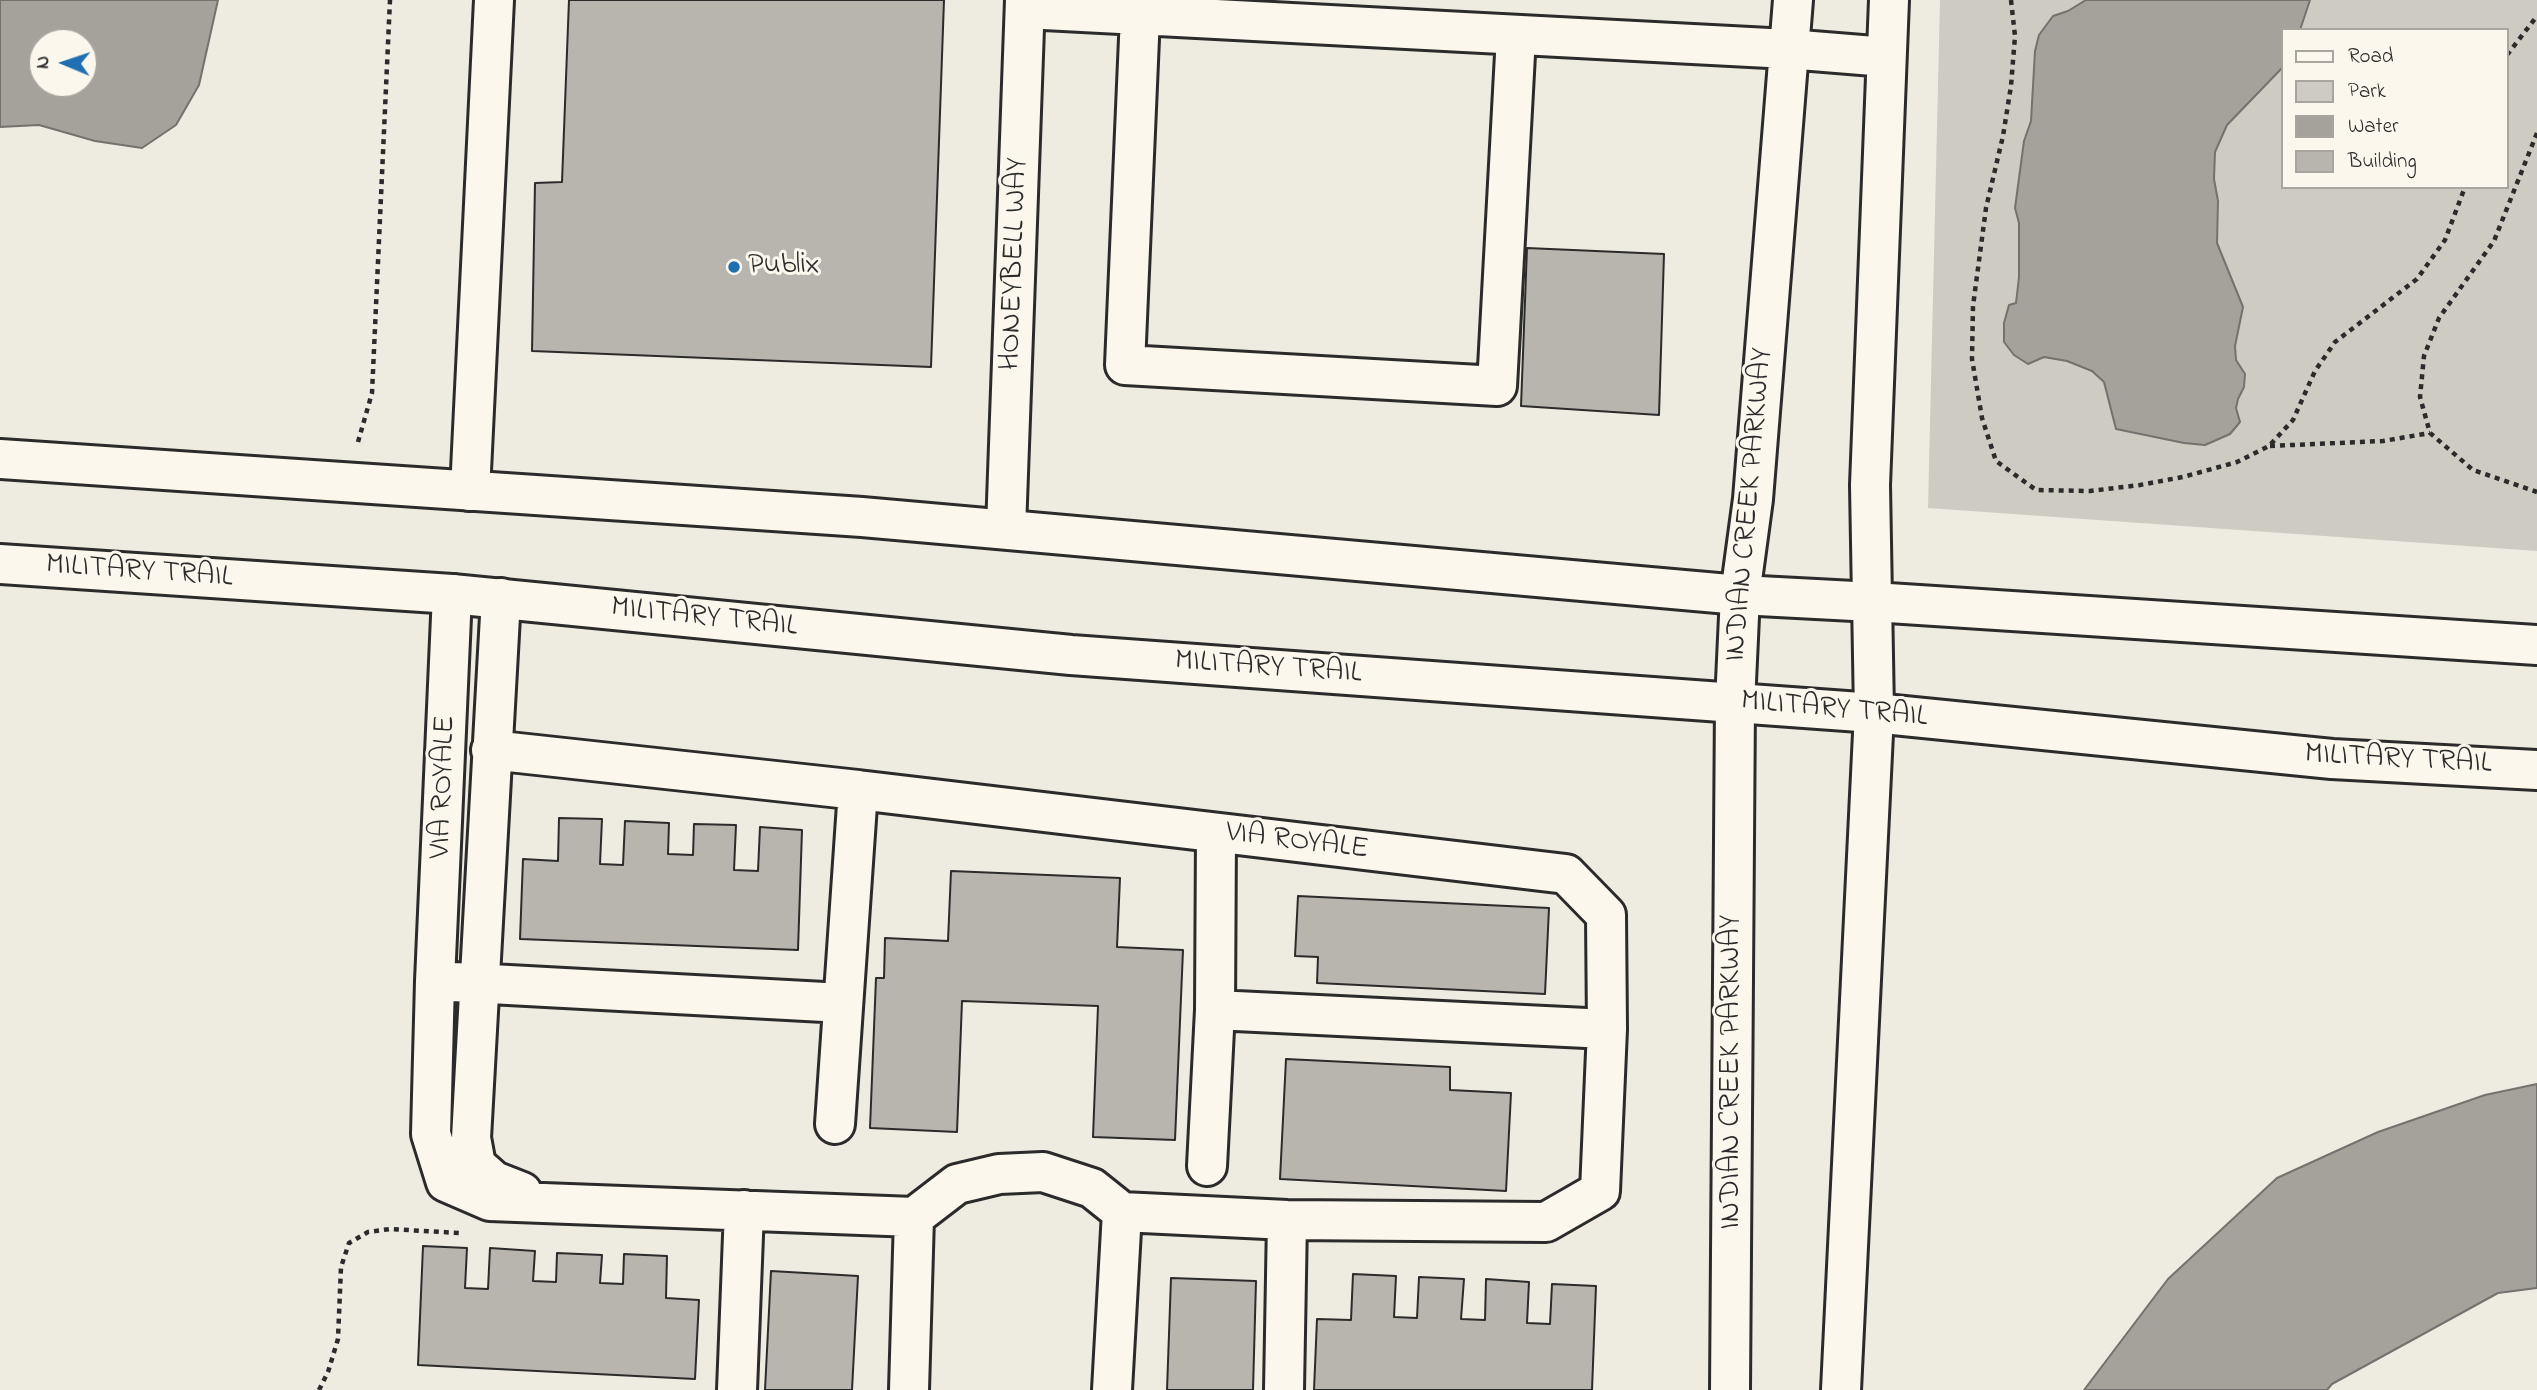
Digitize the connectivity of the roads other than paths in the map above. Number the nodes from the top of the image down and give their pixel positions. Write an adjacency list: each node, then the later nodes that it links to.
1 (494, 0): 10 (main road)
2 (1793, 0): 7 (main road, INDIAN CREEK PARKWAY)
3 (1889, 0): 8 (main road)
4 (1025, 5): 5 (main road); 11 (main road, HONEYBELL WAY)
5 (1140, 15): 6 (main road); 6 (main road)
6 (1516, 36): 7 (main road)
7 (1788, 49): 8 (main road); 14 (main road, INDIAN CREEK PARKWAY)
8 (1886, 57): 16 (main road)
9 (0, 459): 10 (main road)
10 (470, 491): 11 (main road)
11 (1006, 529): 14 (main road)
12 (0, 564): 13 (main road, MILITARY TRAIL)
13 (452, 594): 15 (main road, MILITARY TRAIL); 24 (main road, VIA ROYALE)
14 (1741, 595): 16 (main road); 18 (main road, INDIAN CREEK PARKWAY)
15 (501, 598): 18 (main road, MILITARY TRAIL); 20 (main road, VIA ROYALE)
16 (1873, 602): 17 (main road); 19 (main road)
17 (2537, 646)
18 (1735, 703): 19 (main road, MILITARY TRAIL); 40 (main road, INDIAN CREEK PARKWAY)
19 (1874, 713): 21 (main road, MILITARY TRAIL); 41 (main road)
20 (491, 750): 22 (main road, VIA ROYALE); 25 (main road, VIA ROYALE)
21 (2537, 770)
22 (858, 790): 23 (main road, VIA ROYALE); 26 (main road)
23 (1216, 834): 27 (main road); 28 (main road, VIA ROYALE)
24 (435, 981): 25 (main road); 31 (main road, VIA ROYALE)
25 (479, 984): 26 (main road); 31 (main road, VIA ROYALE)
26 (842, 1003): 29 (main road)
27 (1215, 1010): 28 (main road); 30 (main road)
28 (1607, 1029): 35 (main road, VIA ROYALE)
29 (835, 1124)
30 (1207, 1166)
31 (546, 1203): 32 (main road, VIA ROYALE)
32 (744, 1210): 34 (main road, VIA ROYALE); 36 (main road)
33 (1122, 1213): 34 (main road); 35 (main road, VIA ROYALE); 38 (main road)
34 (914, 1217): 37 (main road)
35 (1287, 1220): 39 (main road)
36 (737, 1390)
37 (909, 1390)
38 (1112, 1390)
39 (1284, 1390)
40 (1730, 1390)
41 (1841, 1390)

